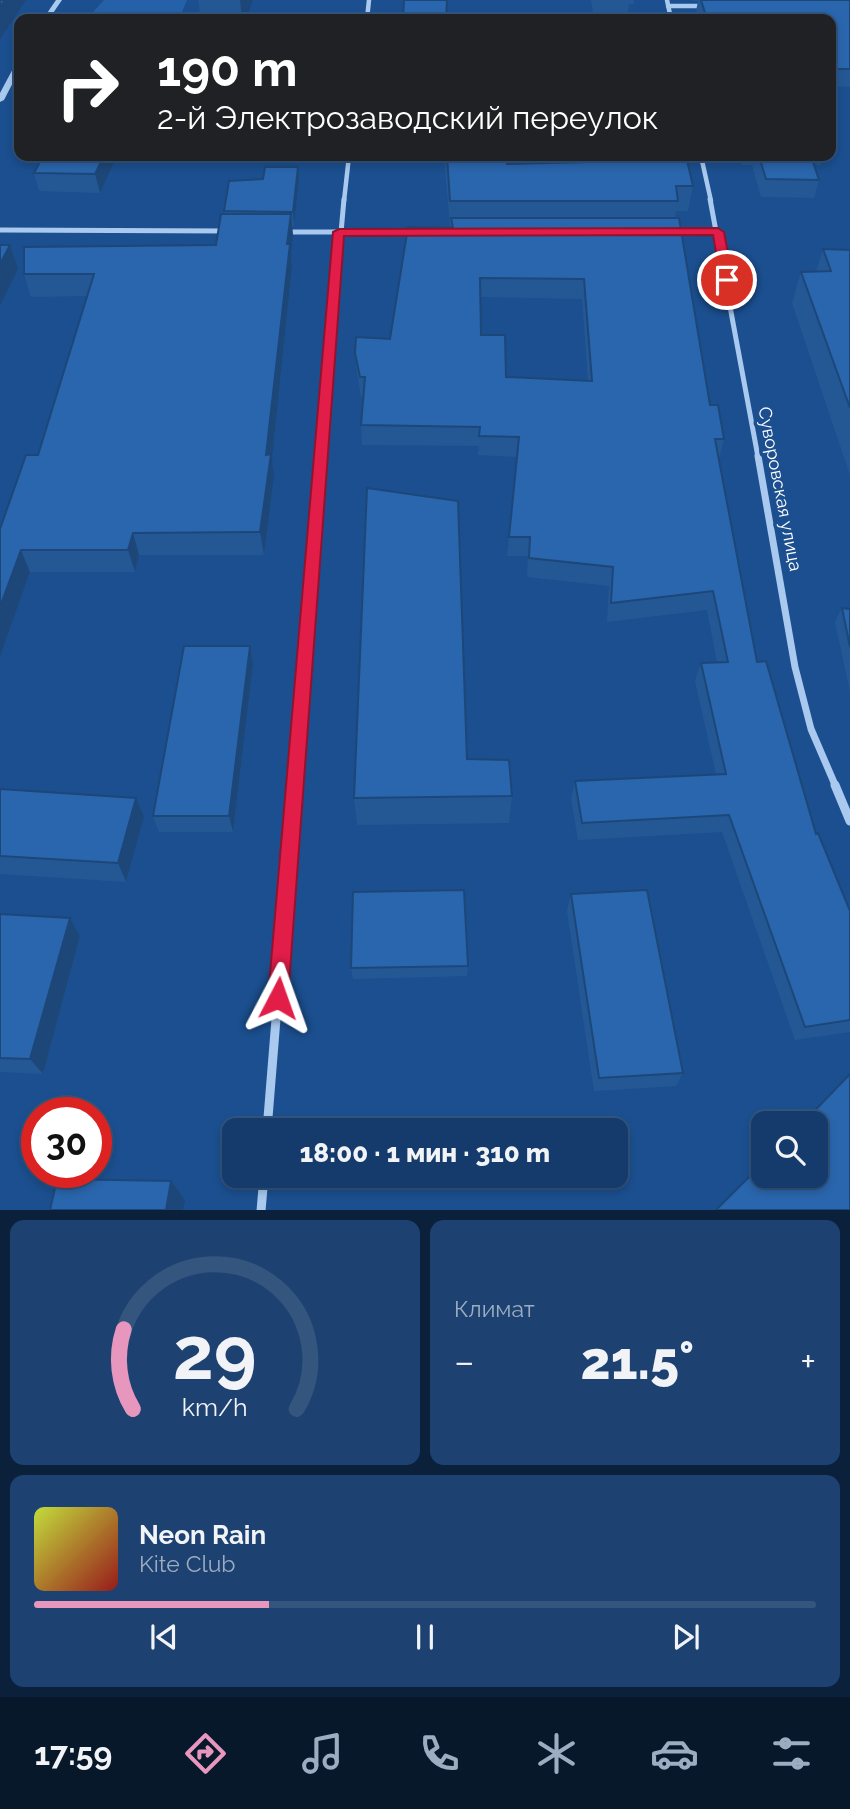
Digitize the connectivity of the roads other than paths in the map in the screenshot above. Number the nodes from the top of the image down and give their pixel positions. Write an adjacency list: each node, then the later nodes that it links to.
1 (667, 3): 2 (street)
2 (718, 6)
3 (14, 74): 4 (street)
4 (0, 100)
5 (348, 161): 10 (street)
6 (702, 161): 13 (street, Суворовская улица)
7 (0, 230): 8 (street)
8 (236, 232)
9 (278, 232): 10 (street)
10 (339, 232): 11 (street); 15 (street)
11 (428, 232)
12 (670, 232): 13 (street)
13 (718, 232): 14 (street, Суворовская улица)
14 (850, 821)
15 (268, 1118)
16 (263, 1188): 17 (street)
17 (261, 1210)

